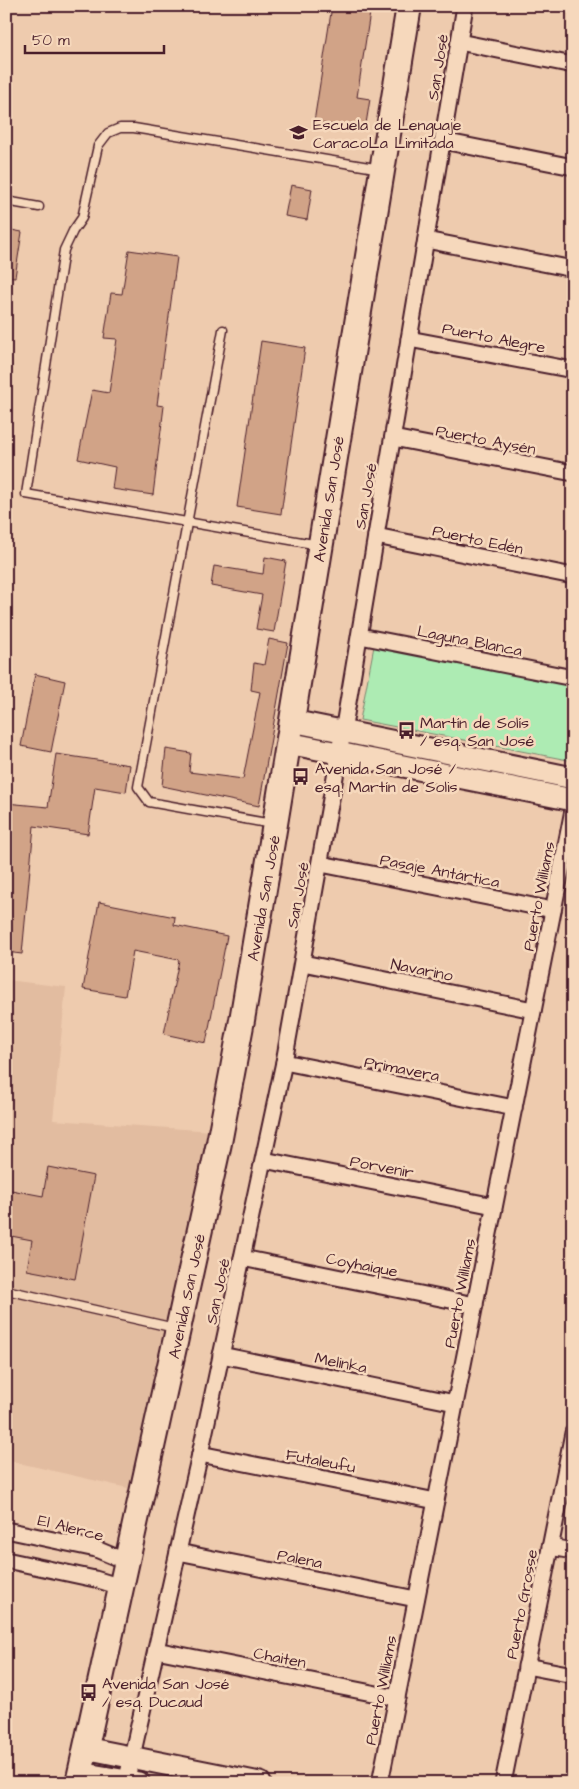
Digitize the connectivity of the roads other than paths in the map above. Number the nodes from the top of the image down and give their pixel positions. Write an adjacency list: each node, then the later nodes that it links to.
1 (410, 6): 7 (main road, Avenida San José)
2 (465, 6): 3 (street, San José)
3 (459, 42): 4 (street); 5 (street, San José)
4 (573, 65)
5 (443, 141): 6 (street); 10 (street, San José)
6 (573, 167)
7 (383, 169): 17 (lane); 19 (main road, Avenida San José)
8 (6, 202): 9 (lane)
9 (39, 207)
10 (426, 240): 11 (street); 13 (street, San José)
11 (573, 269)
12 (223, 330): 17 (lane)
13 (410, 339): 14 (street, Puerto Alegre); 15 (street, San José)
14 (573, 370)
15 (393, 438): 16 (street, Puerto Aysén); 18 (street, San José)
16 (573, 473)
17 (187, 522): 19 (lane); 29 (lane)
18 (376, 536): 20 (street, Puerto Edén); 21 (street, San José)
19 (321, 545): 23 (main road, Avenida San José)
20 (573, 576)
21 (360, 636): 22 (street, Laguna Blanca); 24 (street, San José)
22 (573, 678)
23 (290, 732): 24 (street); 25 (street); 29 (main road, Avenida San José)
24 (343, 732): 25 (street, San José); 26 (street)
25 (340, 754): 27 (street); 30 (street, San José)
26 (573, 778)
27 (573, 800)
28 (573, 810): 31 (street, Puerto Williams)
29 (275, 824): 41 (main road, Avenida San José)
30 (321, 864): 31 (street, Pasaje Antártica); 32 (street, San José)
31 (553, 910): 33 (street, Puerto Williams)
32 (303, 963): 33 (street, Navarino); 34 (street, San José)
33 (533, 1010): 35 (street, Puerto Williams)
34 (284, 1062): 35 (street, Primavera); 36 (street, San José)
35 (514, 1108): 37 (street, Puerto Williams)
36 (264, 1160): 37 (street, Porvenir); 38 (street, San José)
37 (494, 1206): 40 (street, Puerto Williams)
38 (242, 1258): 40 (street, Coyhaique); 42 (street, San José)
39 (6, 1290): 41 (lane)
40 (475, 1305): 43 (street, Puerto Williams)
41 (178, 1329): 52 (main road, Avenida San José)
42 (221, 1356): 43 (street, Melinka); 45 (street, San José)
43 (455, 1403): 46 (street, Puerto Williams)
44 (573, 1432): 48 (street, Puerto Grosse)
45 (200, 1454): 46 (street, Futaleufu); 50 (street, San José)
46 (436, 1501): 54 (street, Puerto Williams)
47 (6, 1530): 52 (street, El Alerce)
48 (550, 1547): 49 (street); 56 (street, Puerto Grosse)
49 (573, 1551)
50 (178, 1552): 54 (street, Palena); 55 (street, San José)
51 (6, 1560): 53 (street)
52 (127, 1562): 53 (main road, Avenida San José)
53 (121, 1587): 59 (main road, Avenida San José)
54 (416, 1599): 58 (street, Puerto Williams)
55 (156, 1650): 58 (street, Chaiten); 60 (street, San José)
56 (526, 1666): 57 (street); 65 (street, Puerto Grosse)
57 (573, 1675)
58 (397, 1698): 64 (street, Puerto Williams)
59 (85, 1748): 60 (street); 61 (main road, Avenida San José)
60 (132, 1757): 62 (street, San José); 63 (street)
61 (79, 1778): 62 (street)
62 (131, 1782)
63 (260, 1783)
64 (380, 1783)
65 (502, 1783)

